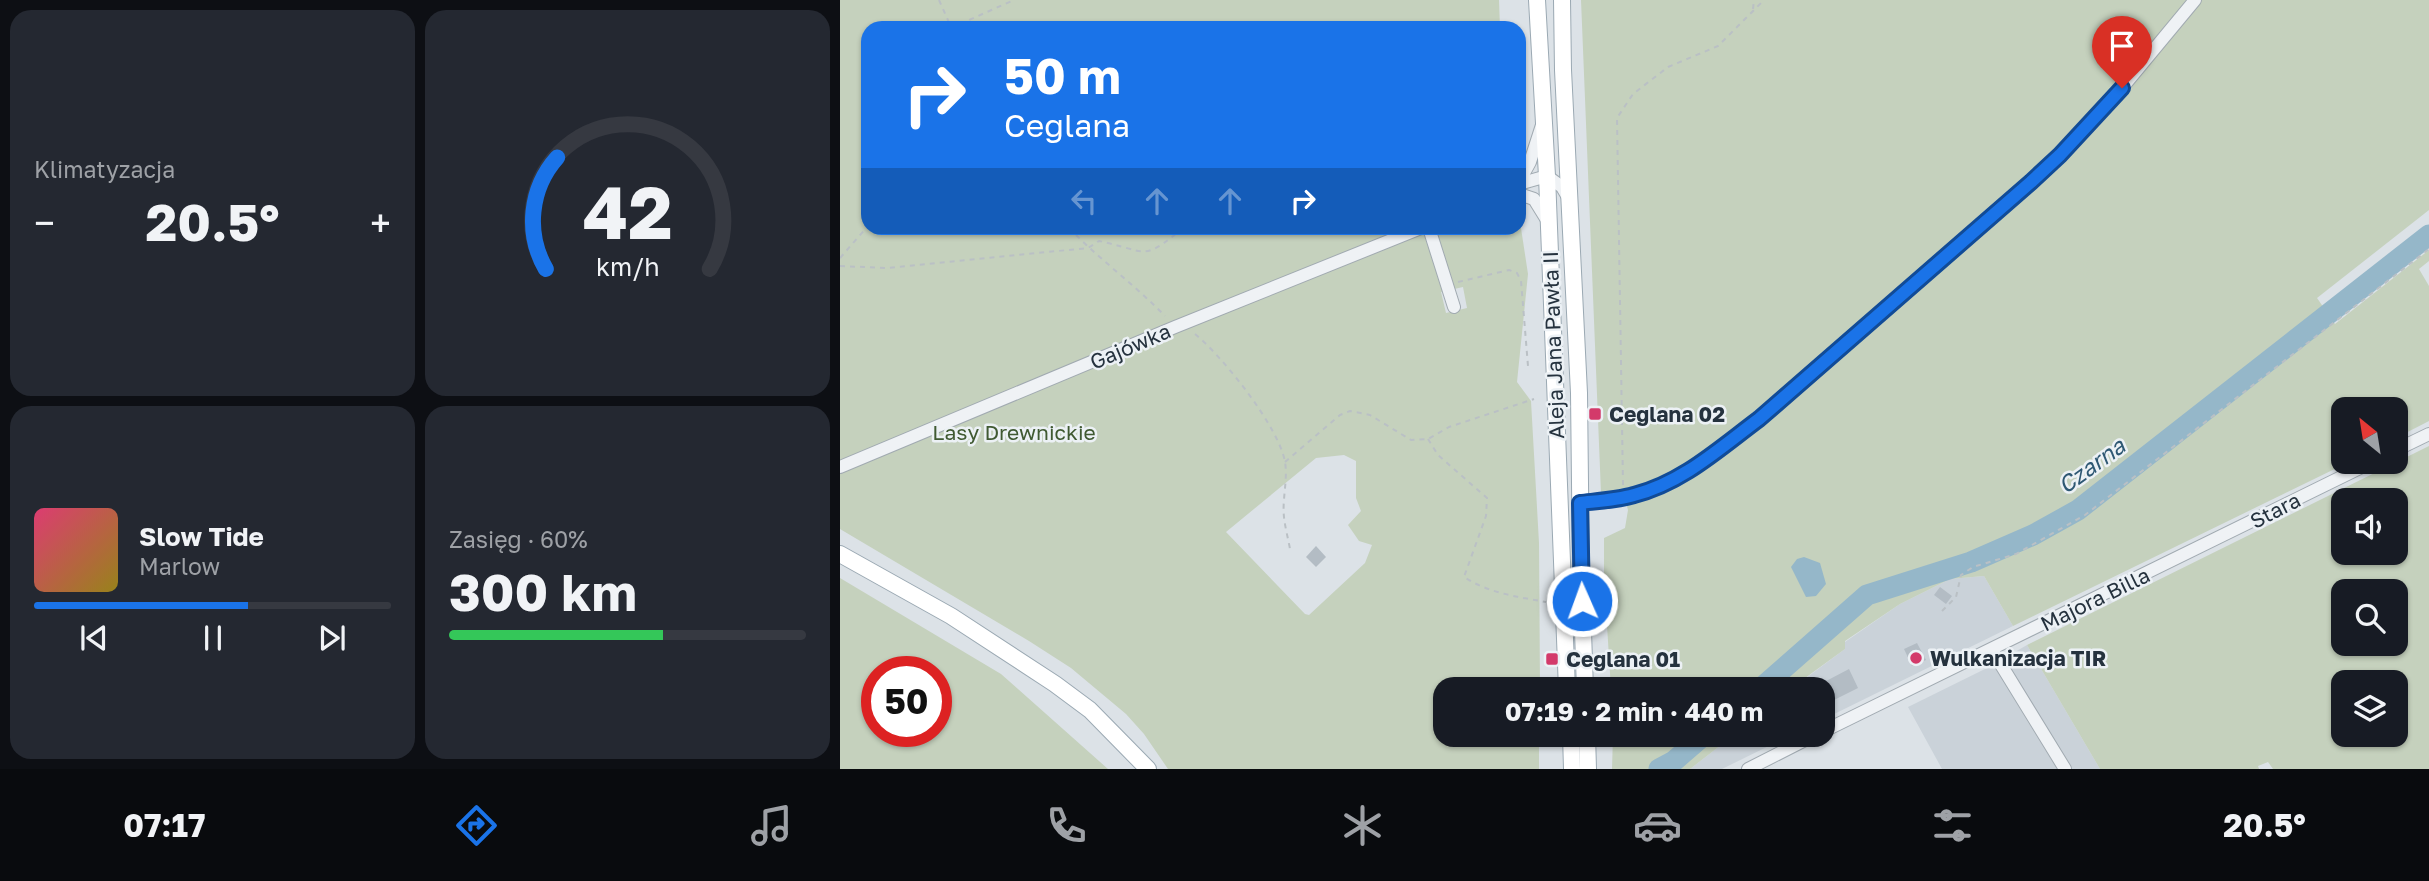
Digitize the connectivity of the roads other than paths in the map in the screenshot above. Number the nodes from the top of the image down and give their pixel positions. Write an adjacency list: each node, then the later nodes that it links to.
1 (1537, 0): 4 (main road, Aleja Jana Pawła II)
2 (1562, 0): 9 (main road, Aleja Jana Pawła II)
3 (2195, 0): 18 (street)
4 (1544, 118): 5 (street); 6 (main road, Aleja Jana Pawła II)
5 (1526, 170)
6 (1547, 176): 7 (street); 9 (street); 10 (main road, Aleja Jana Pawła II)
7 (1526, 181)
8 (1526, 196): 10 (street)
9 (1570, 202): 18 (main road, Aleja Jana Pawła II)
10 (1548, 222): 22 (main road, Aleja Jana Pawła II)
11 (1404, 235): 16 (street, Gajówka)
12 (1431, 235): 13 (street)
13 (1454, 307)
14 (2429, 434): 15 (street)
15 (2408, 444)
16 (840, 467)
17 (2348, 474): 19 (street, Stara)
18 (1580, 503): 23 (main road, Aleja Jana Pawła II)
19 (2215, 540): 21 (street, Majora Billa)
20 (840, 554): 29 (main road)
21 (1992, 650): 24 (street, Majora Billa); 32 (street)
22 (1566, 677)
23 (1585, 677)
24 (1835, 726)
25 (1578, 747): 30 (main road)
26 (1581, 747): 31 (main road)
27 (1792, 747): 28 (street)
28 (1752, 768)
29 (1148, 769)
30 (1572, 769)
31 (1588, 769)
32 (2065, 769)

